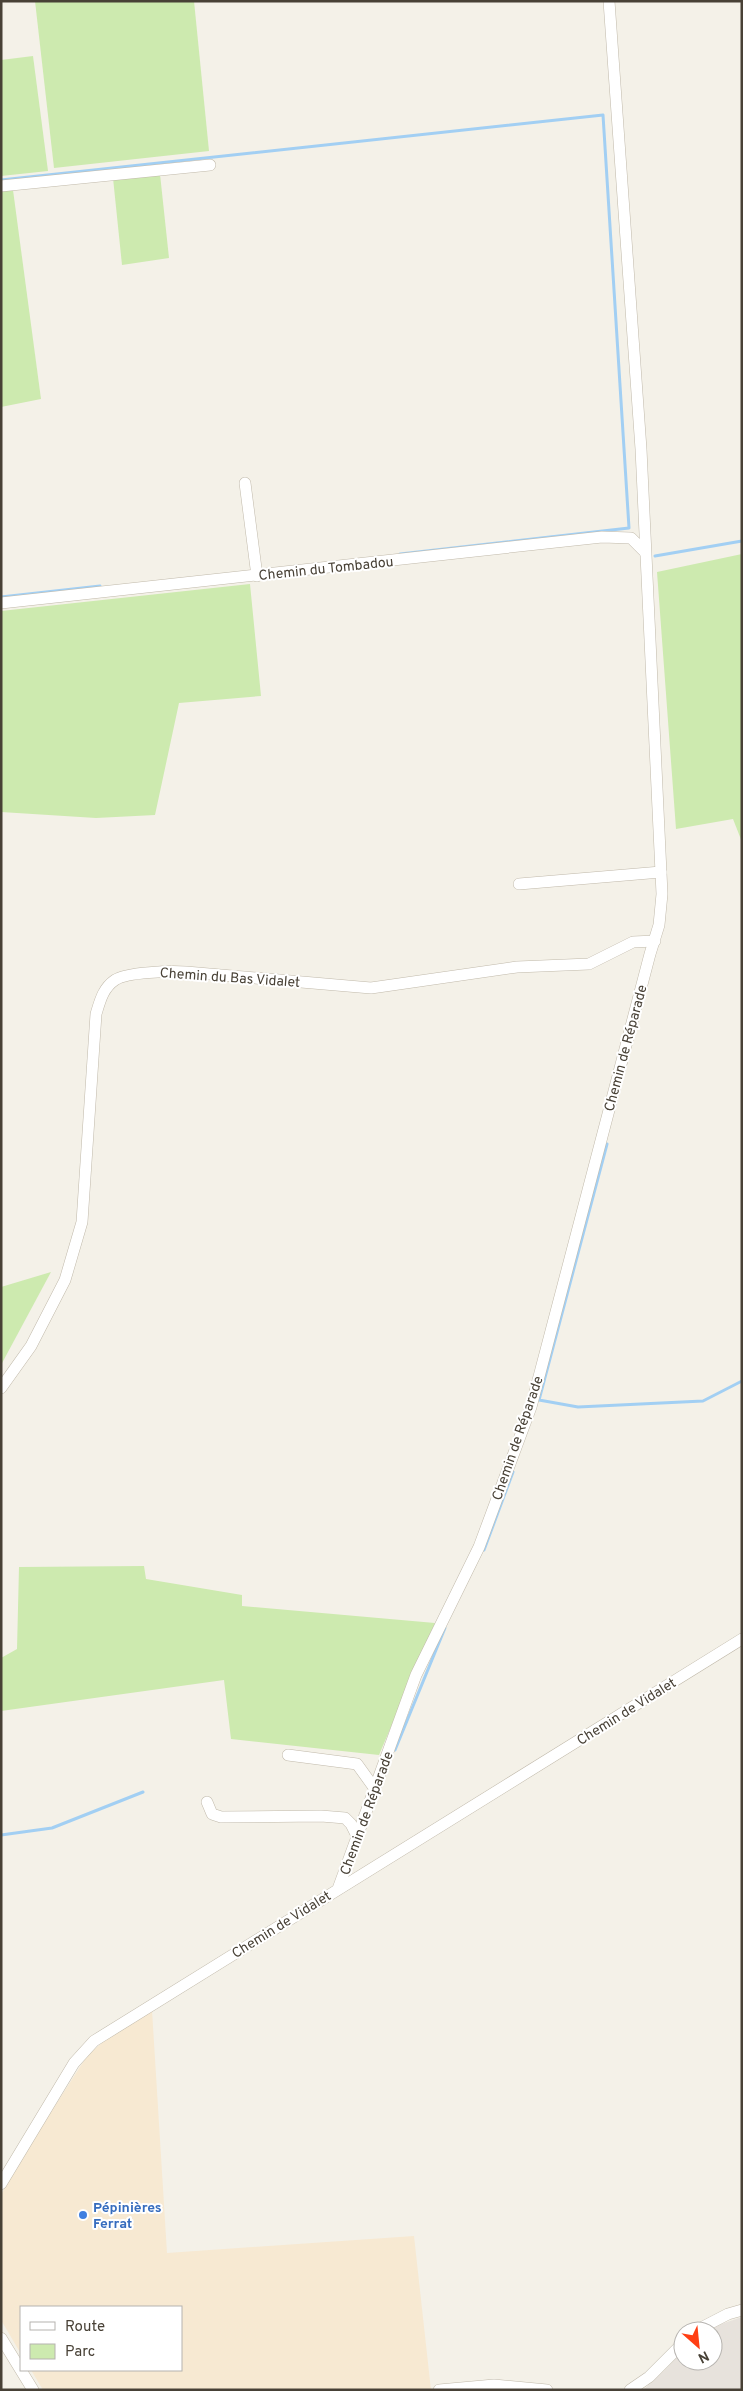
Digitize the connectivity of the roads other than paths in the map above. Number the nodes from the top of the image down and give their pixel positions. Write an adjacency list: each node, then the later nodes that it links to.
1 (609, 1): 5 (street, Chemin de Réparade)
2 (210, 165): 3 (street)
3 (1, 186)
4 (246, 483): 6 (street)
5 (646, 552): 6 (street, Chemin du Tombadou); 8 (street, Chemin de Réparade)
6 (257, 576): 7 (street, Chemin du Tombadou)
7 (1, 603)
8 (661, 872): 9 (street); 10 (street, Chemin de Réparade)
9 (519, 884)
10 (655, 941): 11 (street, Chemin du Bas Vidalet); 14 (street, Chemin de Réparade)
11 (1, 1388)
12 (742, 1639): 17 (street, Chemin de Vidalet)
13 (288, 1755): 14 (street)
14 (374, 1789): 16 (street, Chemin de Réparade)
15 (207, 1802): 16 (street)
16 (357, 1836): 17 (street, Chemin de Réparade)
17 (338, 1889): 18 (street, Chemin de Vidalet)
18 (1, 2184)
19 (742, 2310): 20 (street)
20 (715, 2321)
21 (1, 2338): 23 (street)
22 (673, 2353): 28 (street)
23 (20, 2369)
24 (21, 2371): 25 (street)
25 (33, 2390)
26 (439, 2390): 27 (street)
27 (547, 2390)
28 (630, 2390)

